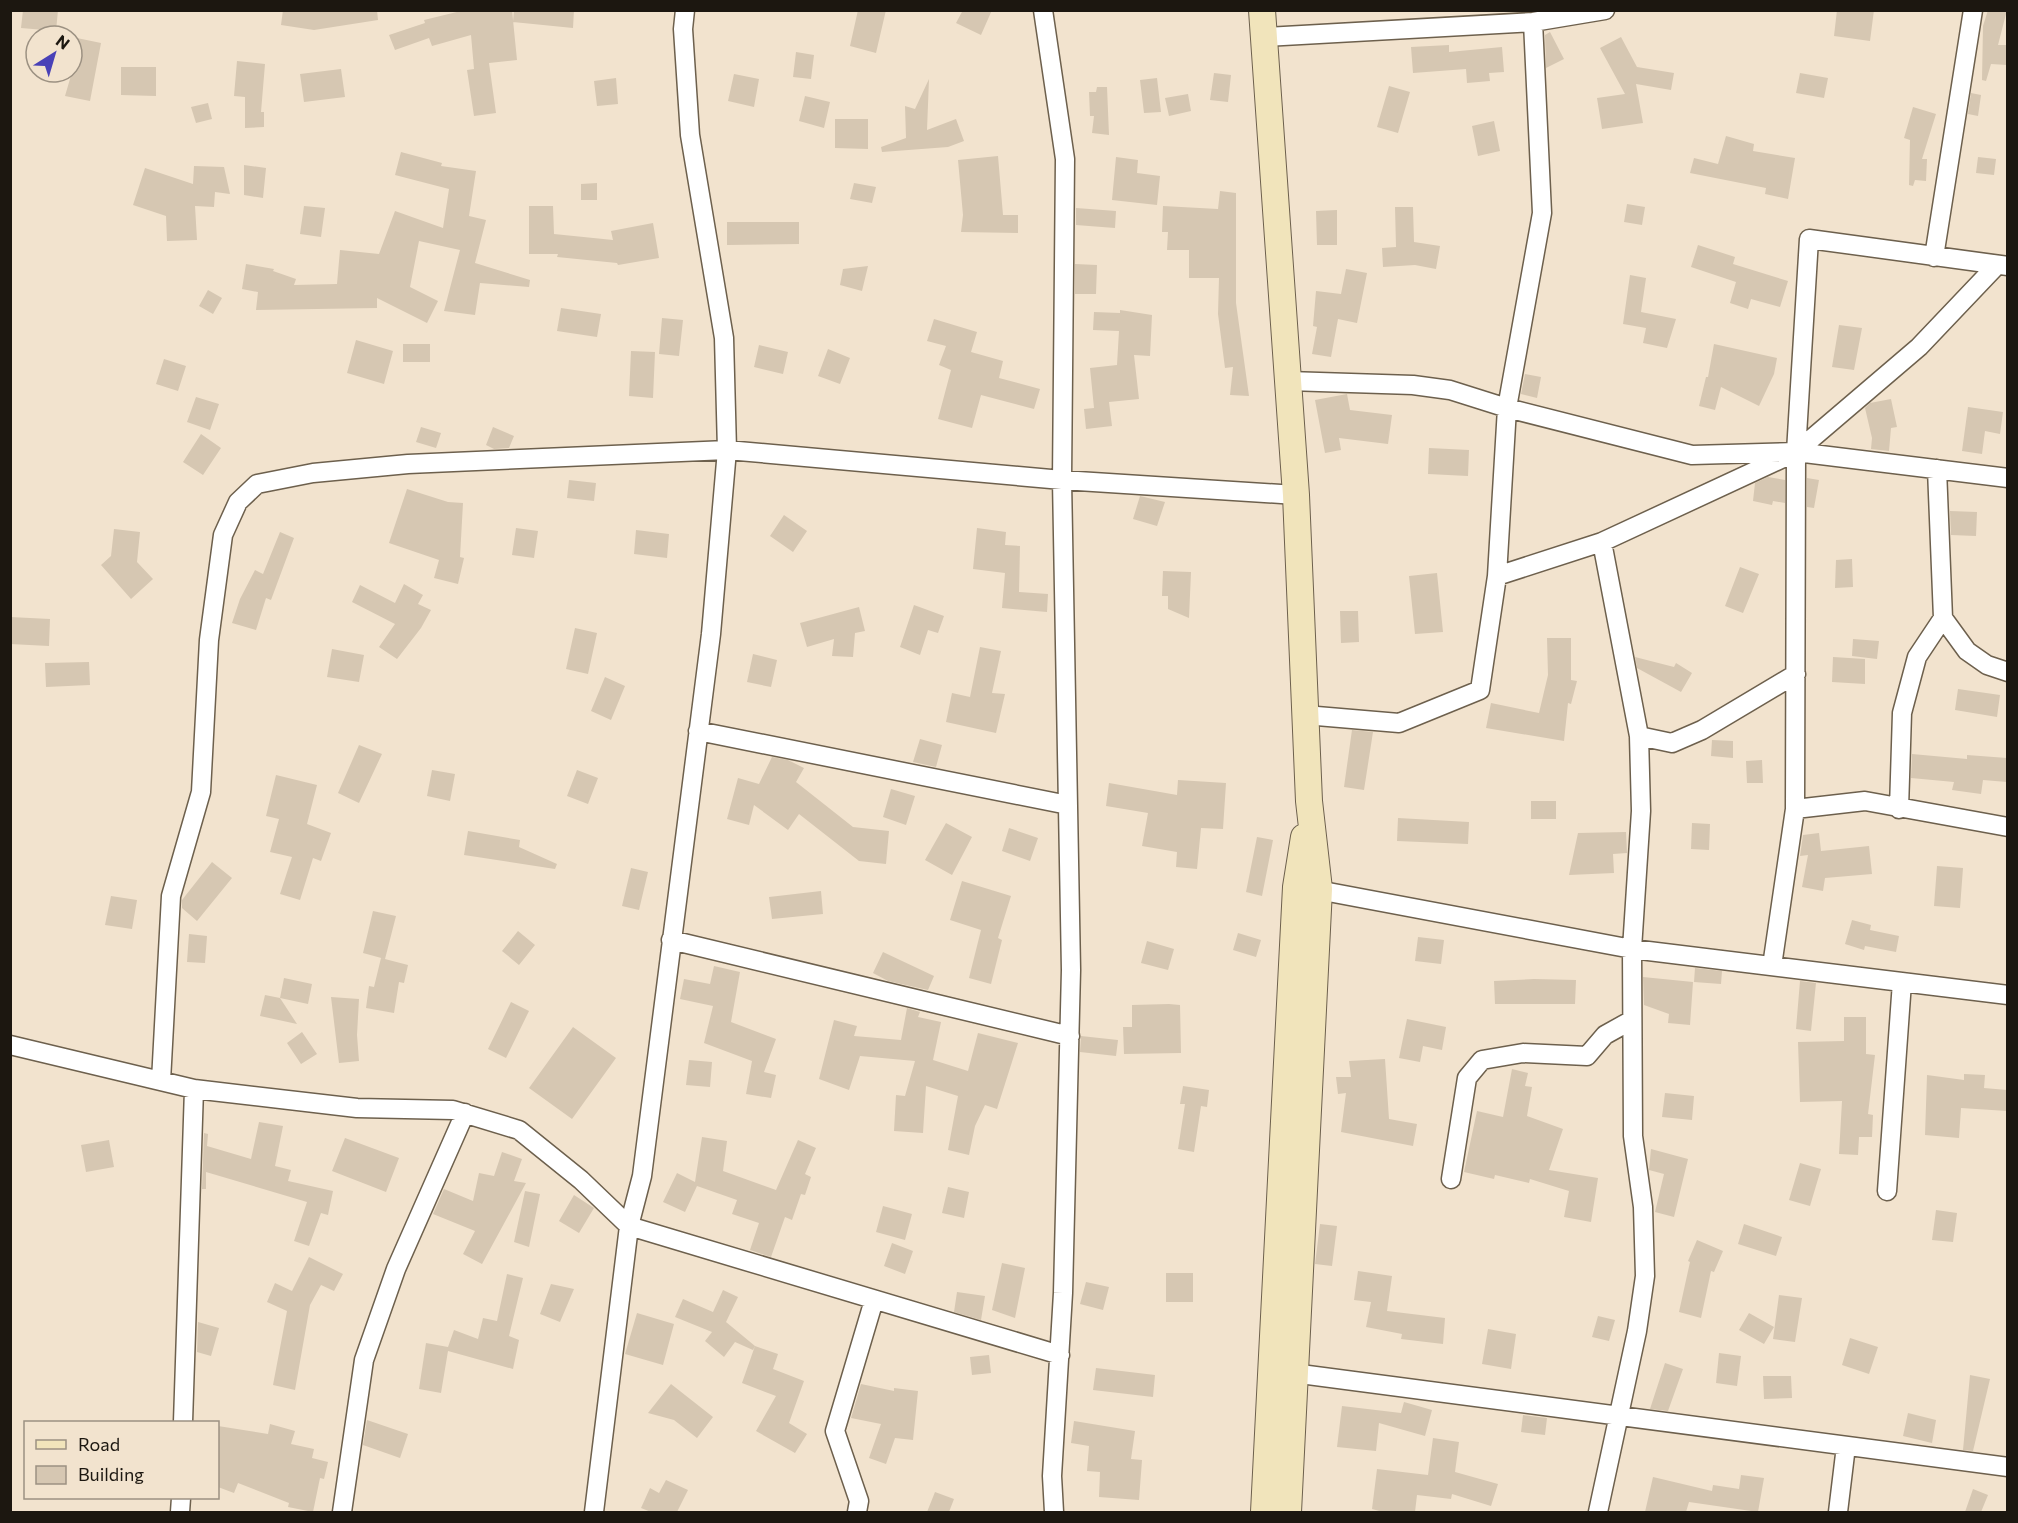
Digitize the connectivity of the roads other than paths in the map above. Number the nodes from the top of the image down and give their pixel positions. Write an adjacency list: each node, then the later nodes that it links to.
1 (685, 10): 12 (street)
2 (1043, 10): 16 (street)
3 (1262, 10): 7 (main road)
4 (1605, 10): 6 (street)
5 (1973, 10): 8 (street)
6 (1533, 22): 7 (street); 11 (street)
7 (1264, 37): 10 (main road)
8 (1934, 256): 9 (street); 13 (street)
9 (2002, 266): 13 (street)
10 (1288, 381): 11 (street); 17 (main road)
11 (1507, 408): 13 (street); 19 (street)
12 (727, 450): 16 (street); 24 (street); 39 (street)
13 (1796, 452): 14 (street); 18 (street); 22 (street)
14 (1937, 469): 15 (street); 20 (street)
15 (2007, 478)
16 (1062, 480): 17 (street); 26 (street)
17 (1296, 495): 23 (main road)
18 (1602, 542): 19 (street); 25 (street)
19 (1497, 576): 23 (street)
20 (1943, 618): 21 (street); 28 (street)
21 (2007, 672)
22 (1796, 674): 25 (street); 27 (street)
23 (1305, 715): 30 (main road)
24 (698, 732): 26 (street); 31 (street)
25 (1639, 736): 32 (street)
26 (1068, 805): 37 (street)
27 (1795, 809): 28 (street); 33 (street)
28 (1899, 809): 29 (street)
29 (2007, 827)
30 (1307, 888): 32 (street); 47 (main road)
31 (671, 940): 37 (street); 44 (street)
32 (1632, 949): 33 (street); 36 (street)
33 (1772, 966): 34 (street)
34 (1902, 982): 35 (street); 43 (street)
35 (2007, 995)
36 (1632, 1020): 42 (street); 48 (street)
37 (1070, 1036): 46 (street)
38 (10, 1045): 39 (street)
39 (161, 1081): 40 (street)
40 (194, 1089): 41 (street); 49 (street)
41 (465, 1113): 44 (street); 52 (street)
42 (1451, 1179)
43 (1887, 1191)
44 (629, 1226): 45 (street); 53 (street)
45 (874, 1300): 46 (street); 54 (street)
46 (1060, 1355): 55 (street)
47 (1283, 1372): 48 (street); 56 (main road); 57 (main road)
48 (1619, 1415): 50 (street); 58 (street)
49 (183, 1421)
50 (1846, 1446): 51 (street); 59 (street)
51 (2007, 1467)
52 (342, 1512)
53 (594, 1512)
54 (857, 1512)
55 (1054, 1512)
56 (1264, 1512)
57 (1288, 1512)
58 (1599, 1512)
59 (1838, 1512)

